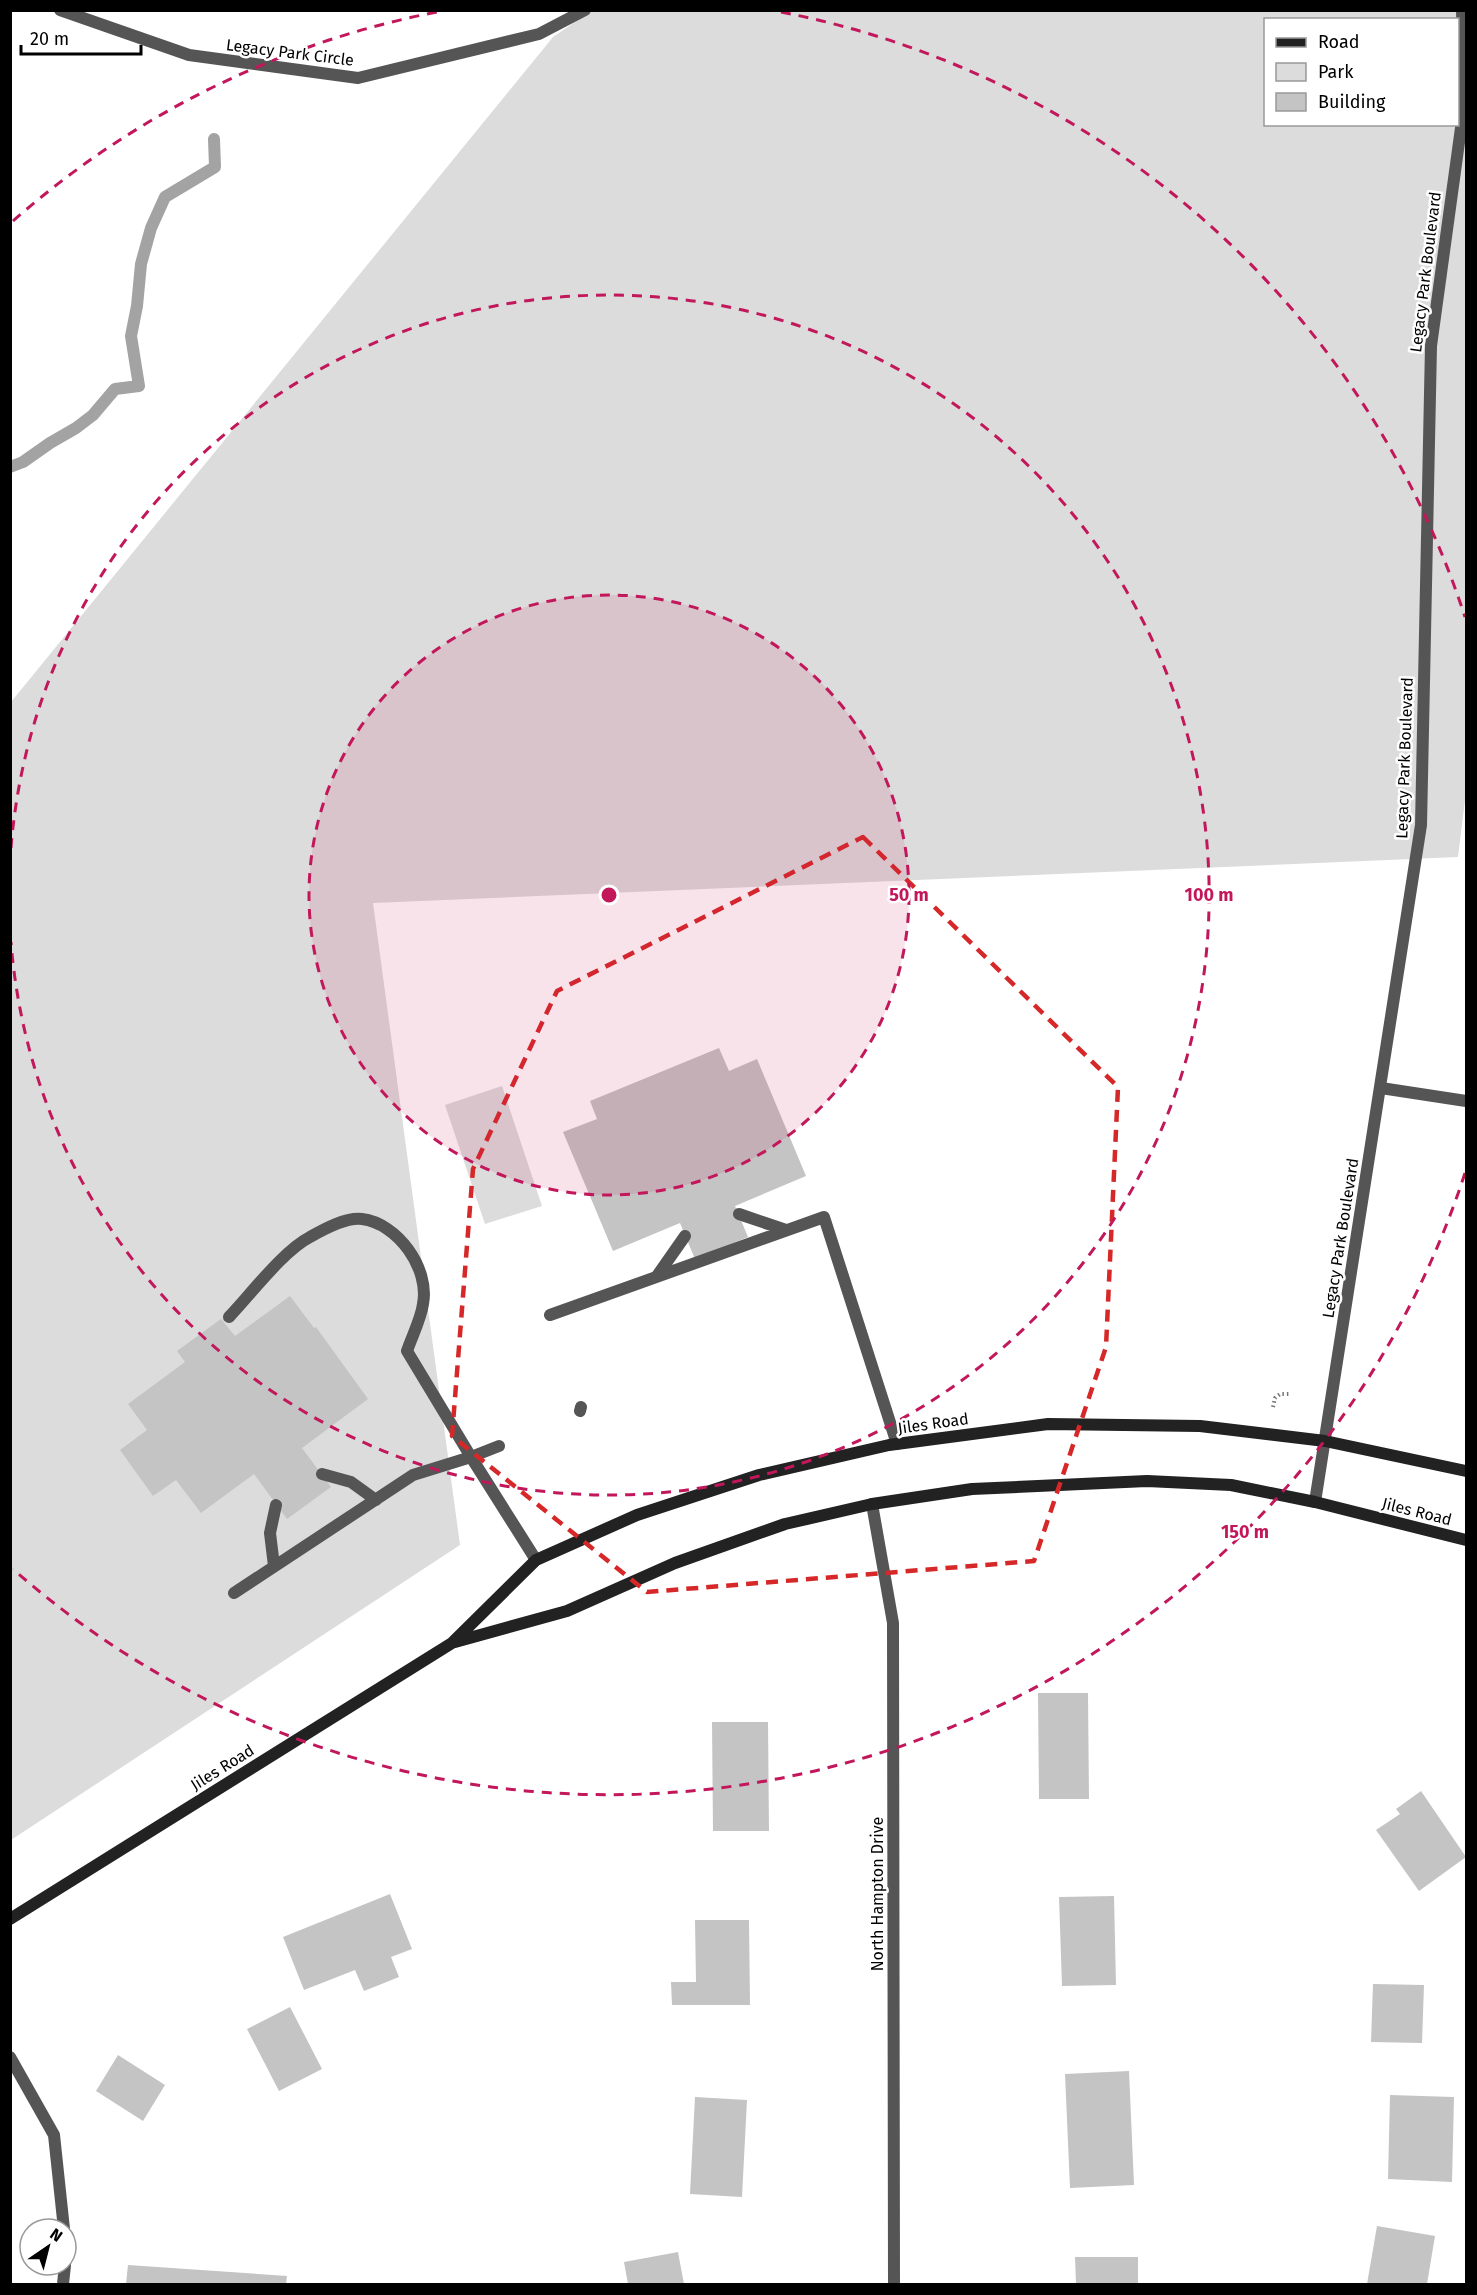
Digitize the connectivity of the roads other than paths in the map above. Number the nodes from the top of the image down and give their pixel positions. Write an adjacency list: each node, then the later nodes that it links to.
1 (60, 10): 2 (street, Legacy Park Circle)
2 (585, 10)
3 (1462, 10): 4 (street, Legacy Park Boulevard)
4 (1381, 1088): 5 (street); 12 (street, Legacy Park Boulevard)
5 (1467, 1101)
6 (739, 1214): 7 (street)
7 (786, 1230): 9 (street); 13 (street)
8 (686, 1236): 9 (street)
9 (657, 1276): 10 (street)
10 (550, 1315)
11 (229, 1317): 15 (street)
12 (1325, 1442): 13 (street, Jiles Road); 16 (street, Jiles Road); 19 (street, Legacy Park Boulevard)
13 (897, 1444): 23 (street, Jiles Road)
14 (499, 1446): 15 (street)
15 (471, 1457): 18 (street); 23 (street)
16 (1467, 1471)
17 (322, 1474): 18 (street)
18 (375, 1500): 24 (street)
19 (1315, 1502): 20 (street, Jiles Road); 22 (street, Jiles Road)
20 (872, 1504): 26 (street, Jiles Road); 30 (street, North Hampton Drive)
21 (276, 1505): 24 (street)
22 (1467, 1540)
23 (536, 1560): 26 (street, Jiles Road)
24 (274, 1566): 25 (street)
25 (234, 1593)
26 (452, 1642): 27 (street, Jiles Road)
27 (10, 1919)
28 (10, 2057): 29 (street)
29 (63, 2217)
30 (894, 2284)

